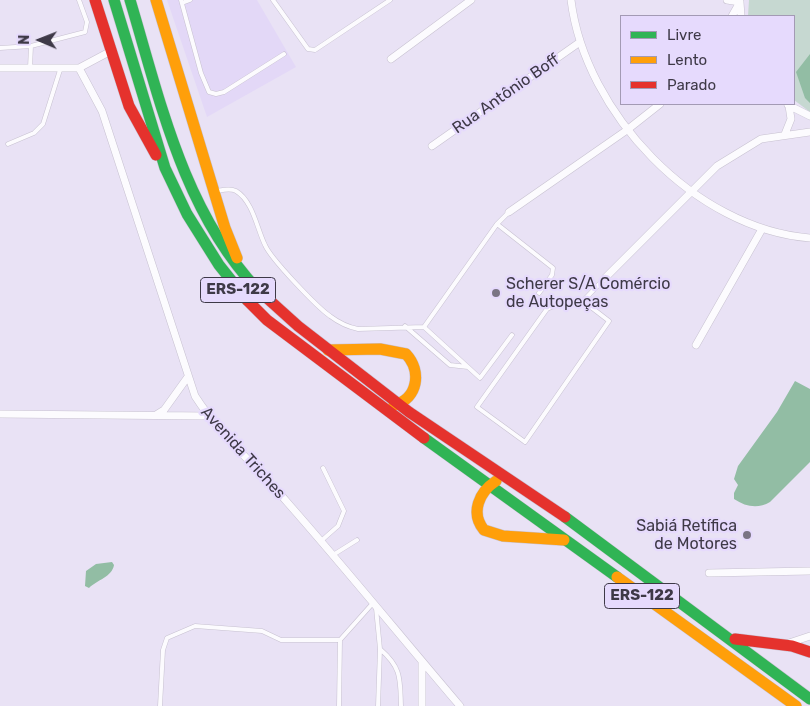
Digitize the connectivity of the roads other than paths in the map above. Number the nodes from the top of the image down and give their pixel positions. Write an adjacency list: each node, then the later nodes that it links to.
1 (79, 0): 17 (lane)
2 (95, 0): 19 (highway)
3 (114, 0): 34 (highway, ERS-122)
4 (130, 0): 41 (highway, ERS-122)
5 (156, 0): 36 (highway)
6 (190, 0): 13 (lane)
7 (273, 0): 8 (lane)
8 (390, 0)
9 (471, 0): 21 (street)
10 (571, 0): 16 (street)
11 (727, 0): 12 (street)
12 (740, 1): 14 (street); 15 (street)
13 (182, 2): 20 (lane)
14 (733, 15)
15 (742, 15)
16 (580, 42): 29 (street); 33 (street, Rua Antônio Boff)
17 (31, 46): 18 (lane); 23 (lane)
18 (0, 48)
19 (111, 51): 24 (street); 34 (highway)
20 (284, 54)
21 (391, 58)
22 (0, 68): 23 (street)
23 (30, 68): 25 (street)
24 (79, 68): 25 (street); 51 (street, Avenida Triches)
25 (60, 70): 32 (lane)
26 (659, 105): 29 (street)
27 (788, 105): 28 (street); 31 (street)
28 (810, 116)
29 (628, 130): 35 (street); 37 (street)
30 (810, 132): 31 (street)
31 (785, 134): 35 (street)
32 (8, 144)
33 (432, 146)
34 (165, 168): 52 (highway, ERS-122)
35 (692, 190): 39 (street); 42 (street)
36 (215, 192): 41 (highway); 45 (lane)
37 (509, 212): 38 (lane)
38 (497, 224): 43 (lane); 46 (lane)
39 (762, 229): 40 (street); 48 (street)
40 (810, 238)
41 (242, 270): 49 (highway, ERS-122)
42 (605, 278): 44 (lane)
43 (539, 293)
44 (583, 301): 44 (lane)
45 (405, 326): 46 (lane); 50 (lane)
46 (424, 327): 50 (lane)
47 (512, 334): 50 (lane)
48 (696, 345)
49 (328, 350): 53 (highway, ERS-122); 53 (highway)
50 (468, 367)
51 (187, 378): 55 (street); 56 (street, Avenida Triches)
52 (373, 401): 53 (highway); 59 (highway, ERS-122)
53 (400, 404): 58 (highway, ERS-122)
54 (0, 414): 55 (street)
55 (156, 416): 56 (street)
56 (207, 416): 62 (street, Avenida Triches)
57 (323, 468): 62 (lane)
58 (508, 478): 59 (highway); 68 (highway, ERS-122)
59 (490, 485): 61 (highway, ERS-122); 61 (highway)
60 (357, 540): 63 (lane)
61 (564, 540): 74 (highway, ERS-122)
62 (321, 541): 63 (street, Avenida Triches)
63 (333, 554): 66 (street, Avenida Triches)
64 (810, 571): 65 (street)
65 (709, 574)
66 (375, 605): 69 (lane); 71 (lane); 73 (street, Avenida Triches)
67 (810, 636): 70 (street)
68 (730, 638): 70 (highway); 75 (highway, ERS-122)
69 (340, 640): 76 (lane); 77 (lane)
70 (788, 644): 72 (highway)
71 (380, 649): 78 (lane); 79 (lane)
72 (810, 652)
73 (422, 662): 80 (street); 81 (street, Avenida Triches)
74 (779, 694): 75 (highway); 82 (highway, ERS-122)
75 (810, 698)
76 (160, 706)
77 (339, 706)
78 (378, 706)
79 (401, 706)
80 (422, 706)
81 (460, 706)
82 (796, 706)

